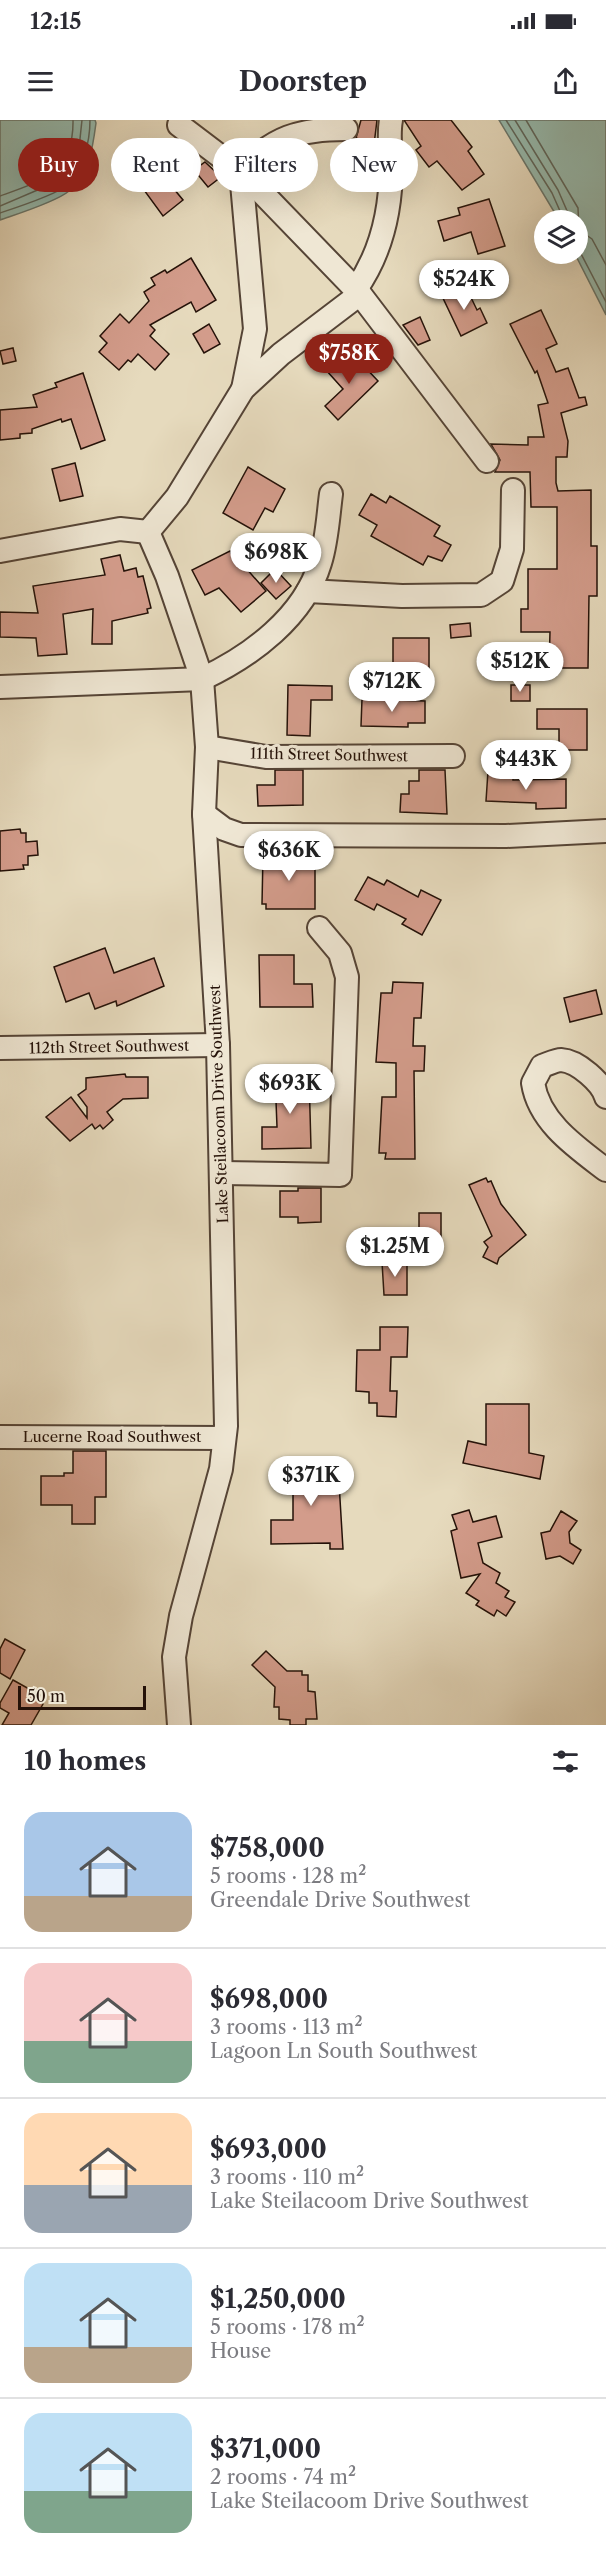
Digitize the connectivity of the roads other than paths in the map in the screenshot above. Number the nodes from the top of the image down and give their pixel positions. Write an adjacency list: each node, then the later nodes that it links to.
1 (391, 120): 8 (street)
2 (179, 125): 5 (street)
3 (346, 129): 4 (street)
4 (286, 138)
5 (213, 151)
6 (243, 192): 9 (street)
7 (261, 192): 8 (street)
8 (358, 291): 10 (street); 12 (street)
9 (255, 329): 10 (street); 11 (street)
10 (290, 348): 11 (street)
11 (243, 389): 15 (street)
12 (488, 461)
13 (513, 490): 17 (street)
14 (331, 494): 17 (street)
15 (148, 532): 16 (street); 18 (street, Lake Steilacoom Drive Southwest)
16 (0, 551)
17 (308, 591): 18 (street)
18 (202, 679): 19 (street); 20 (street, Lake Steilacoom Drive Southwest)
19 (0, 687)
20 (207, 747): 21 (street, 111th Street Southwest); 22 (street, Lake Steilacoom Drive Southwest)
21 (453, 756)
22 (204, 814): 23 (street); 25 (street, Lake Steilacoom Drive Southwest)
23 (606, 831)
24 (319, 928): 29 (street)
25 (218, 1046): 26 (street, 112th Street Southwest); 29 (street, Lake Steilacoom Drive Southwest)
26 (0, 1048)
27 (606, 1097): 28 (street)
28 (606, 1170)
29 (222, 1173): 31 (street, Lake Steilacoom Drive Southwest)
30 (0, 1437): 31 (street, Lucerne Road Southwest)
31 (224, 1438): 32 (street, Lake Steilacoom Drive Southwest)
32 (179, 1725)

